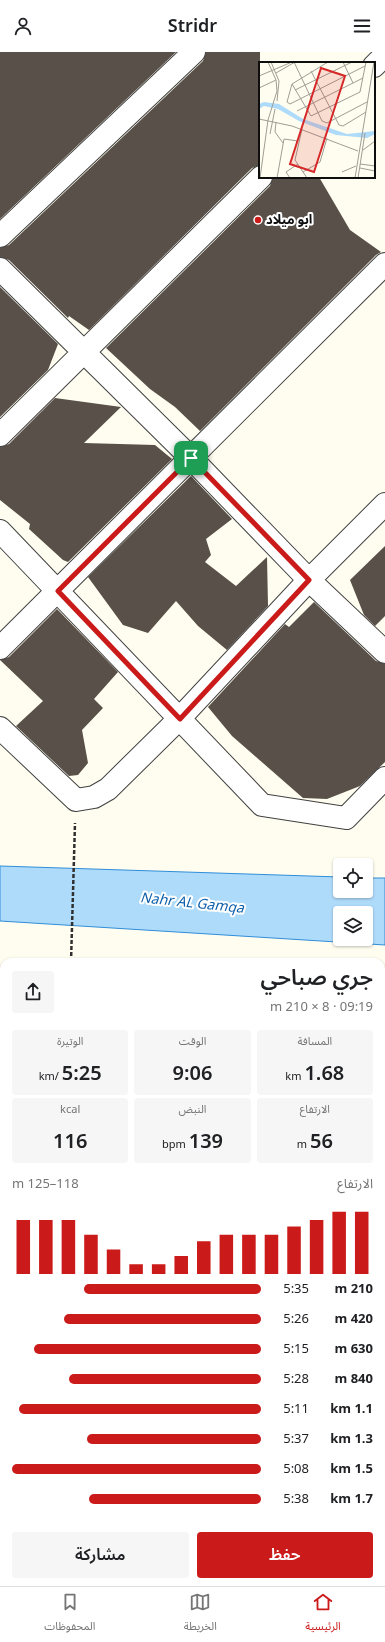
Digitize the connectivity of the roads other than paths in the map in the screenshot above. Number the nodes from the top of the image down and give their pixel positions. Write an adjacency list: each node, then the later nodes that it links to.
1 (194, 52): 5 (street)
2 (385, 55): 3 (street)
3 (375, 65)
4 (260, 178): 8 (street)
5 (0, 236)
6 (385, 264): 10 (street)
7 (0, 269): 8 (street)
8 (84, 352): 9 (street); 10 (street)
9 (0, 435)
10 (191, 458): 13 (street); 14 (street)
11 (385, 504): 13 (street)
12 (0, 531): 14 (street)
13 (309, 580): 16 (street); 17 (street)
14 (58, 591): 15 (street); 17 (street)
15 (0, 648)
16 (385, 652)
17 (180, 719): 18 (street); 19 (street)
18 (0, 728)
19 (385, 778)

